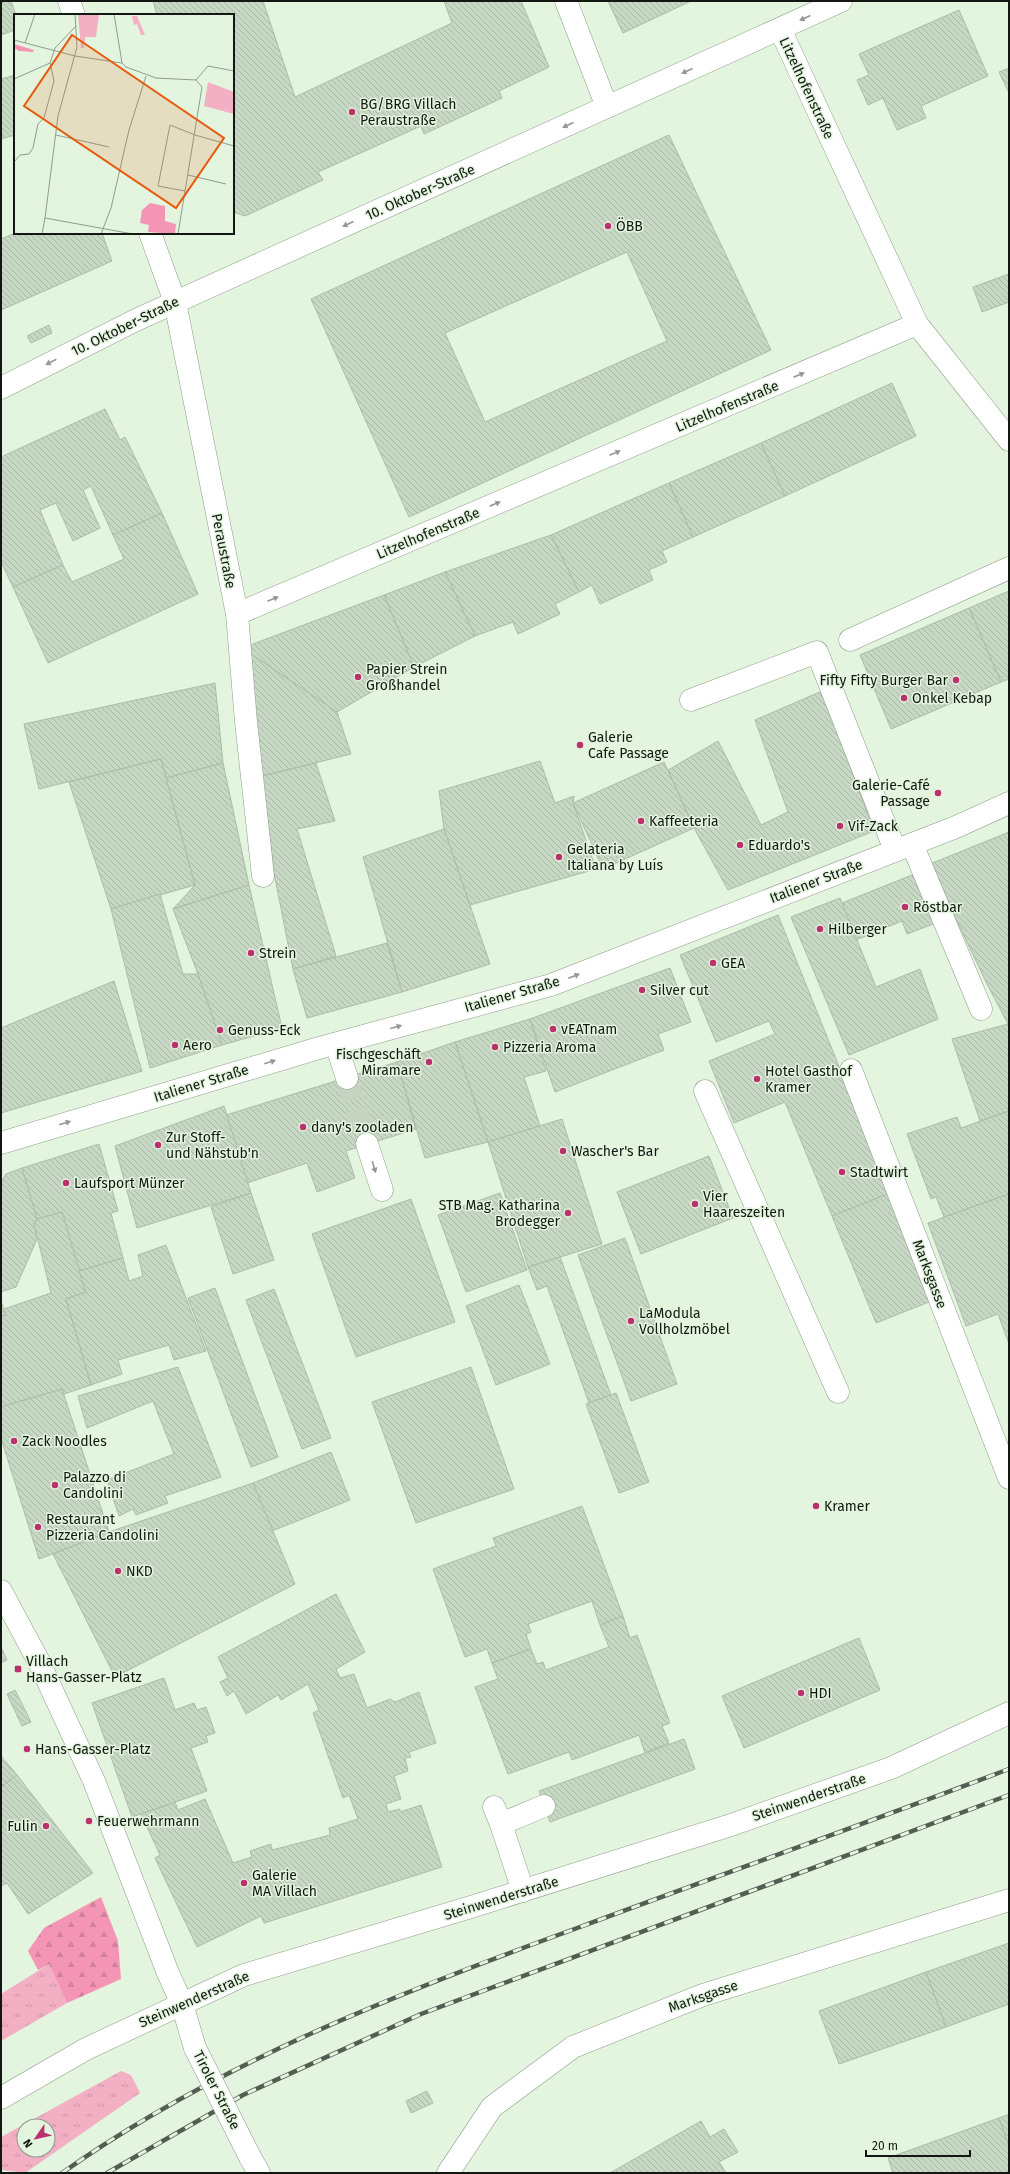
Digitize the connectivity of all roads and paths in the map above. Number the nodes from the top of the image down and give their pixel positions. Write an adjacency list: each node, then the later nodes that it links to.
1 (69, 1): 4 (street)
2 (566, 1): 6 (street)
3 (841, 1): 5 (street, 10. Oktober-Straße, one-way to 5)
4 (74, 14)
5 (780, 29): 6 (street, 10. Oktober-Straße, one-way to 6); 9 (street, Litzelhofenstraße)
6 (607, 107): 8 (street, 10. Oktober-Straße, one-way to 8)
7 (150, 234): 8 (street, Peraustraße)
8 (175, 302): 10 (street, 10. Oktober-Straße, one-way to 10); 13 (street, Peraustraße)
9 (917, 324): 11 (street); 13 (street, Litzelhofenstraße, one-way to 9)
10 (1, 388)
11 (1009, 440)
12 (1009, 568): 14 (street)
13 (237, 614): 18 (street, Peraustraße)
14 (850, 640)
15 (691, 700): 17 (street)
16 (1009, 803): 17 (street, Italiener Straße)
17 (903, 847): 19 (street); 20 (street, Italiener Straße, one-way to 17)
18 (263, 876)
19 (981, 1009)
20 (336, 1044): 22 (street); 24 (street, Italiener Straße, one-way to 20)
21 (851, 1070): 28 (street, Marksgasse)
22 (347, 1078)
23 (705, 1091): 27 (street)
24 (1, 1143)
25 (367, 1144): 26 (street, one-way to 26)
26 (382, 1190)
27 (838, 1392)
28 (1009, 1478)
29 (1, 1591): 34 (street)
30 (1009, 1713): 32 (street, Steinwenderstraße)
31 (544, 1806): 32 (street)
32 (523, 1891): 34 (street, Steinwenderstraße)
33 (1009, 1900): 37 (street, Marksgasse)
34 (182, 2004): 35 (street, Steinwenderstraße); 36 (street, Tiroler Straße, bridge)
35 (1, 2098)
36 (255, 2165)
37 (448, 2173)

